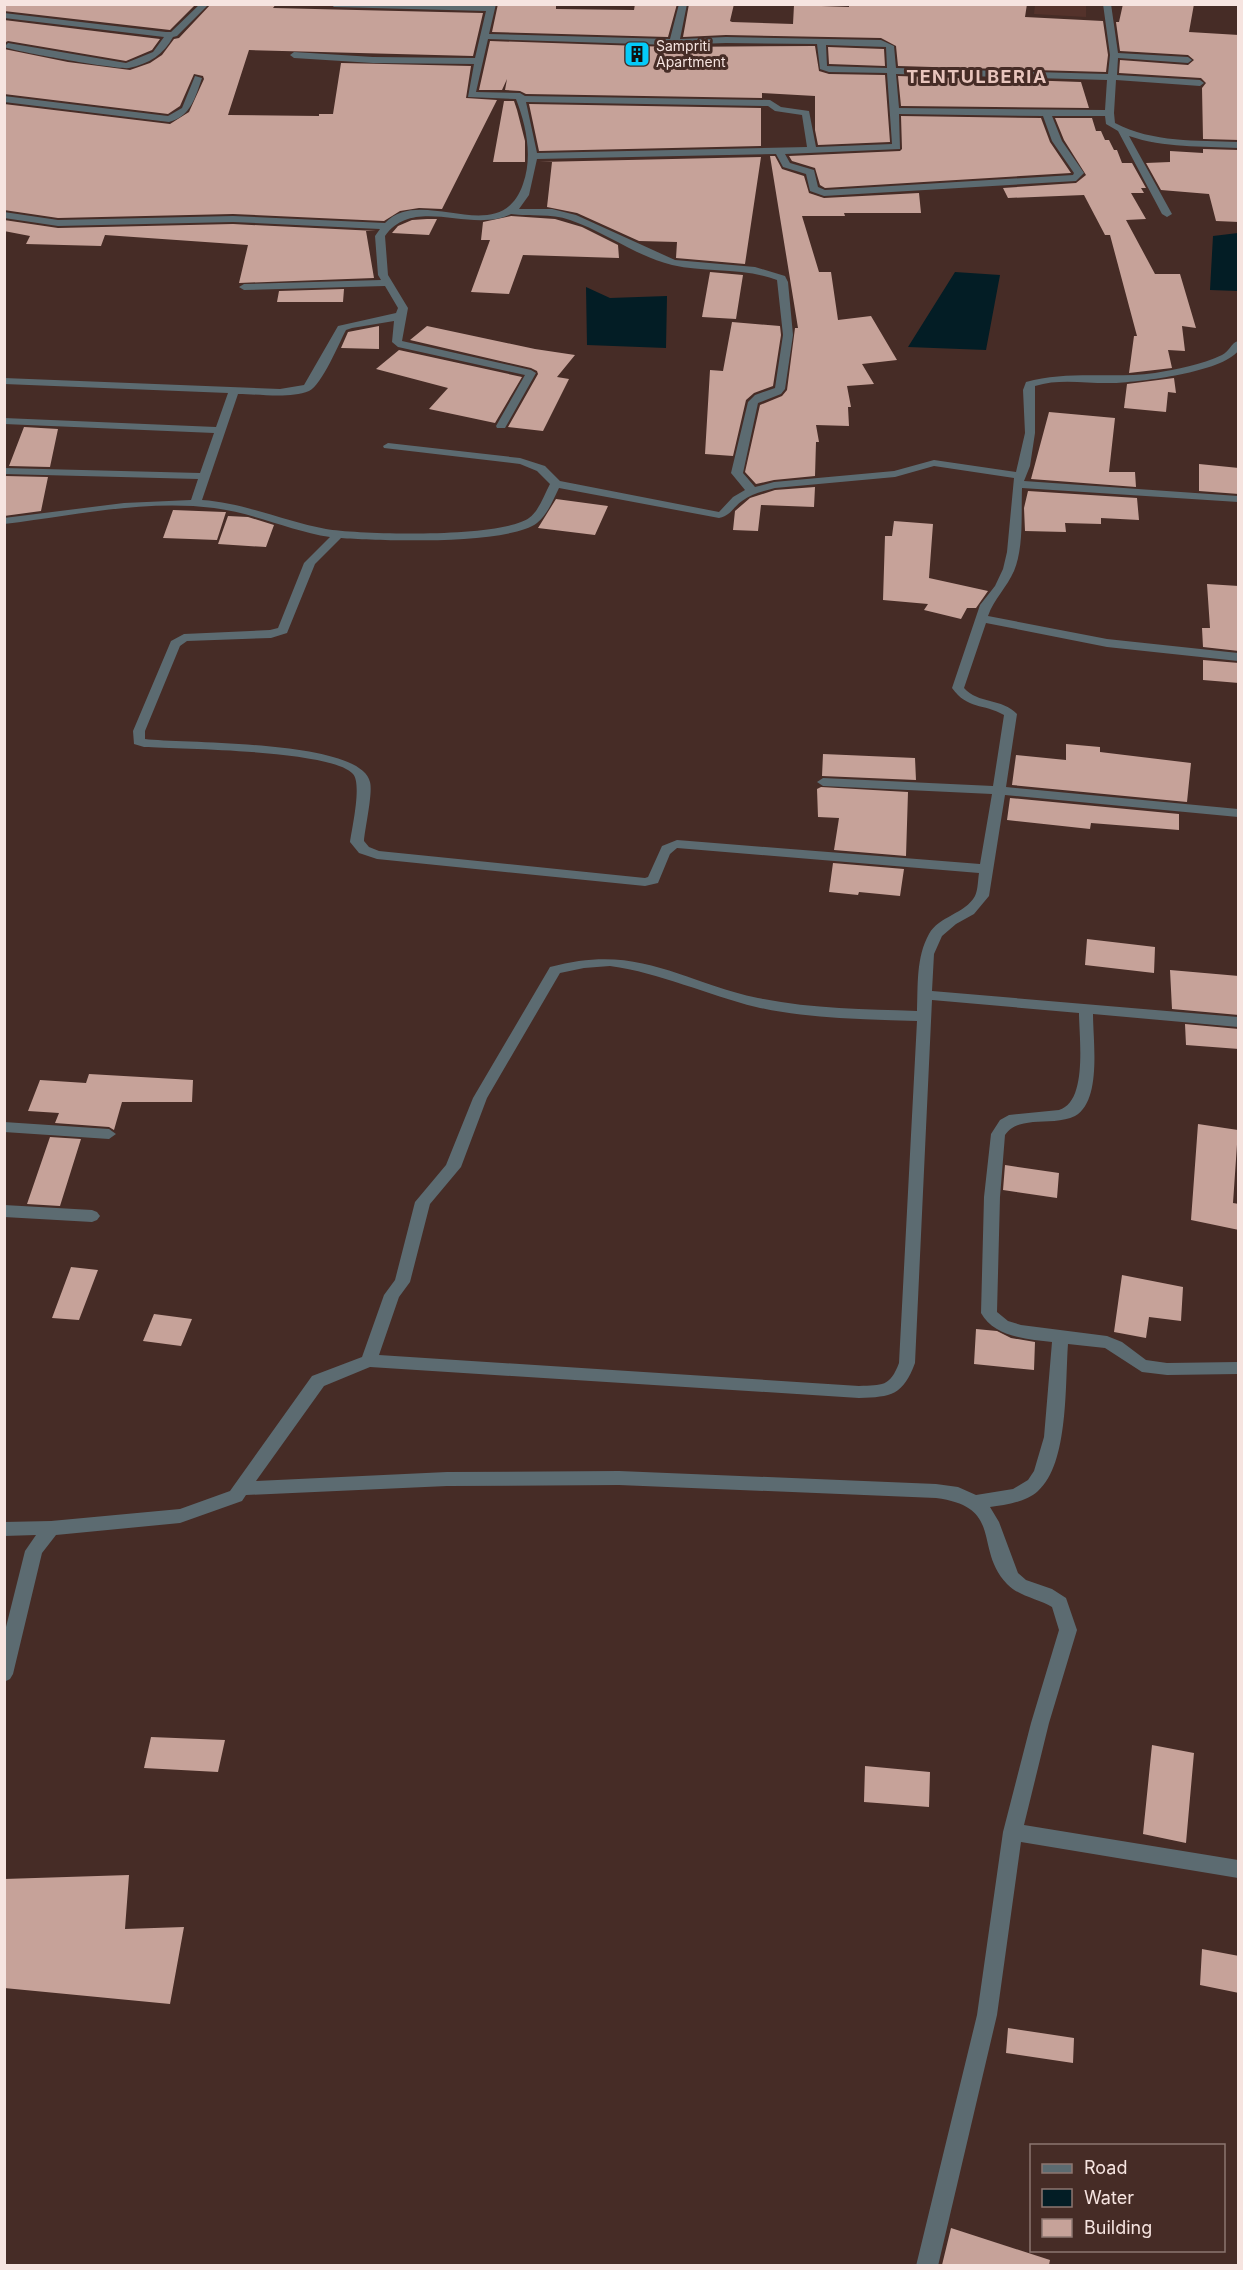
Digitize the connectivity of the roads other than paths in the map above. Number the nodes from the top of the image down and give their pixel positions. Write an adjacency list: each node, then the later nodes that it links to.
1 (205, 4): 7 (street)
2 (334, 4): 5 (street)
3 (683, 4): 9 (street)
4 (1107, 4): 13 (street)
5 (491, 7): 8 (street)
6 (4, 15): 7 (street)
7 (170, 35): 11 (street)
8 (486, 36): 9 (street); 15 (street)
9 (675, 42): 10 (street)
10 (821, 42): 16 (street); 16 (street)
11 (8, 46)
12 (294, 55): 15 (street)
13 (1114, 55): 14 (street); 17 (street)
14 (1188, 60)
15 (480, 61): 21 (street)
16 (892, 70): 17 (street); 22 (street)
17 (1111, 77): 19 (street); 24 (street)
18 (198, 78): 20 (street)
19 (1200, 83)
20 (4, 99)
21 (520, 99): 28 (street); 29 (street)
22 (895, 111): 23 (street); 28 (street)
23 (1047, 113): 24 (street); 27 (street)
24 (1109, 113): 25 (street)
25 (1122, 132): 26 (street); 31 (street)
26 (1239, 145)
27 (779, 150): 28 (street); 29 (street)
28 (812, 150)
29 (534, 156): 30 (street)
30 (513, 212): 33 (street); 49 (street)
31 (1167, 214)
32 (4, 215): 33 (street)
33 (387, 226): 34 (street)
34 (387, 283): 35 (street); 36 (street)
35 (244, 287)
36 (400, 315): 40 (street); 42 (street)
37 (1239, 344): 38 (street)
38 (1233, 357): 47 (street)
39 (4, 381): 40 (street)
40 (234, 390): 43 (street)
41 (4, 421): 43 (street)
42 (501, 426)
43 (220, 430): 46 (street)
44 (388, 446): 48 (street)
45 (4, 471): 46 (street)
46 (204, 476): 51 (street)
47 (1019, 480): 49 (street); 50 (street); 54 (street)
48 (556, 484): 49 (street); 53 (street)
49 (752, 491)
50 (1239, 500)
51 (195, 503): 52 (street); 53 (street)
52 (4, 521)
53 (338, 535): 59 (street)
54 (981, 618): 55 (street); 57 (street)
55 (1239, 657)
56 (823, 782): 57 (street)
57 (998, 790): 58 (street); 59 (street)
58 (1239, 813)
59 (986, 869): 60 (street)
60 (924, 995): 61 (street); 62 (street)
61 (1086, 1009): 63 (street); 68 (street)
62 (923, 1016): 69 (street); 69 (street)
63 (1239, 1022)
64 (4, 1127): 65 (street)
65 (109, 1134)
66 (4, 1211): 67 (street)
67 (92, 1216)
68 (1060, 1337): 70 (street); 72 (street)
69 (369, 1361): 71 (street)
70 (1239, 1368)
71 (243, 1488): 72 (street); 73 (street)
72 (976, 1502): 76 (street)
73 (51, 1528): 74 (street); 75 (street)
74 (4, 1529)
75 (4, 1674)
76 (1013, 1832): 77 (street); 78 (street)
77 (1239, 1869)
78 (927, 2265)

